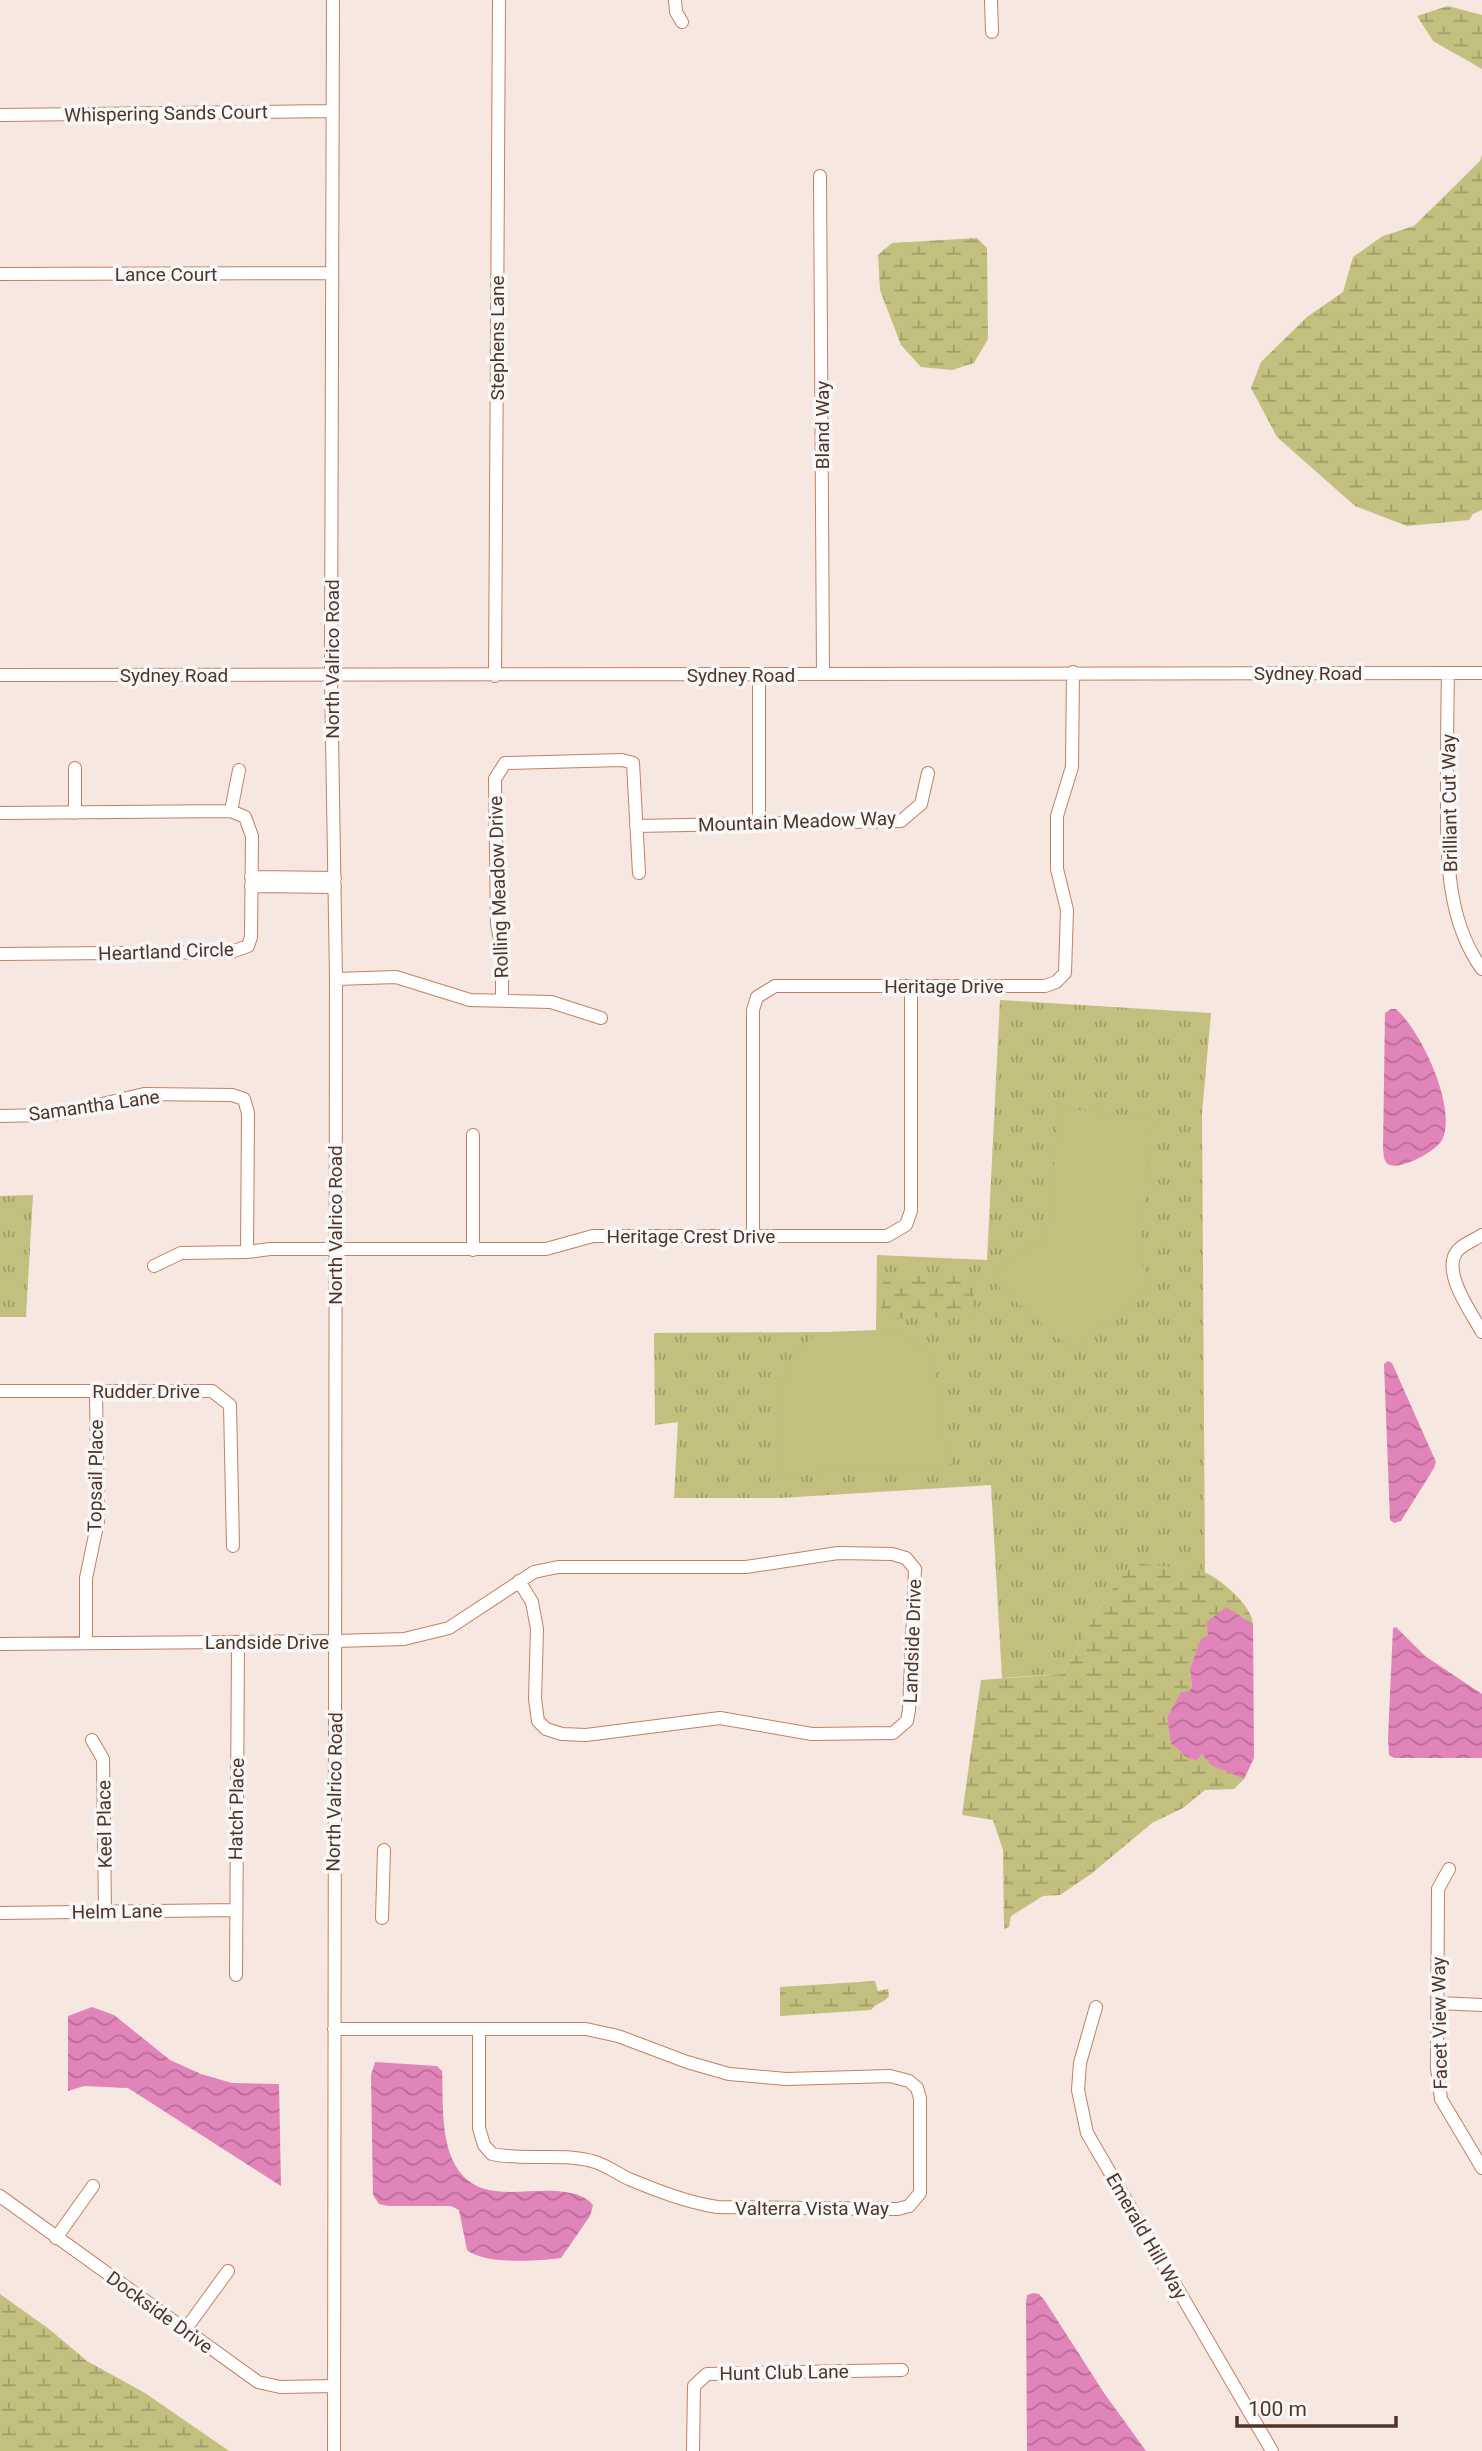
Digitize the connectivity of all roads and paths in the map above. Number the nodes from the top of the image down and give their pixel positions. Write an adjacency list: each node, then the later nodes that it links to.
1 (332, 0): 7 (street, North Valrico Road)
2 (499, 0): 19 (street, Stephens Lane)
3 (675, 0): 5 (street)
4 (991, 0): 6 (street)
5 (682, 22)
6 (992, 32)
7 (332, 111): 8 (street, Whispering Sands Court); 10 (street, North Valrico Road)
8 (0, 115)
9 (820, 176): 16 (street, Bland Way)
10 (332, 273): 11 (street, Lance Court); 17 (street, North Valrico Road)
11 (0, 274)
12 (1073, 672): 13 (street, Sydney Road); 16 (street, Sydney Road); 34 (street, Heritage Drive)
13 (1448, 673): 14 (street, Sydney Road); 32 (street, Brilliant Cut Way)
14 (1482, 673)
15 (759, 674): 16 (street, Sydney Road); 19 (street, Sydney Road); 26 (street)
16 (823, 674)
17 (331, 675): 18 (street, Sydney Road); 19 (street, Sydney Road); 30 (street, North Valrico Road)
18 (0, 676)
19 (495, 676)
20 (75, 768): 25 (street)
21 (239, 770): 23 (street)
22 (928, 773): 26 (street, Mountain Meadow Way)
23 (230, 811): 25 (street); 29 (street, Heartland Circle)
24 (0, 813): 25 (street)
25 (75, 813)
26 (759, 825): 27 (street, Mountain Meadow Way)
27 (636, 826): 28 (street, Rolling Meadow Drive); 35 (street, Rolling Meadow Drive)
28 (639, 873)
29 (251, 882): 30 (street); 31 (street, Heartland Circle)
30 (335, 882): 33 (street, North Valrico Road)
31 (0, 954)
32 (1482, 969)
33 (336, 979): 35 (street); 41 (street, North Valrico Road)
34 (911, 986): 40 (street, Heritage Crest Drive); 40 (street, Heritage Drive)
35 (502, 1001): 36 (street)
36 (601, 1018)
37 (0, 1116): 43 (street, Samantha Lane)
38 (474, 1135): 42 (street)
39 (1482, 1235): 45 (street)
40 (753, 1236): 42 (street, Heritage Crest Drive)
41 (334, 1248): 42 (street, Heritage Crest Drive); 43 (street, Heritage Crest Drive); 51 (street, North Valrico Road)
42 (473, 1250)
43 (247, 1252): 44 (street, Heritage Crest Drive)
44 (154, 1266)
45 (1482, 1332)
46 (0, 1391): 47 (street, Rudder Drive)
47 (96, 1392): 48 (street, Rudder Drive); 53 (street, Topsail Place)
48 (233, 1546)
49 (519, 1581): 49 (street, Landside Drive); 51 (street, Landside Drive)
50 (238, 1642): 51 (street, Landside Drive); 53 (street, Landside Drive); 57 (street, Hatch Place)
51 (336, 1642): 65 (street, North Valrico Road)
52 (0, 1643): 53 (street, Landside Drive)
53 (86, 1643)
54 (92, 1740): 58 (street, Keel Place)
55 (384, 1850): 60 (street)
56 (1449, 1869): 62 (street, Facet View Way)
57 (235, 1910): 58 (street, Helm Lane); 61 (street, Hatch Place)
58 (105, 1911): 59 (street, Helm Lane)
59 (0, 1913)
60 (382, 1918)
61 (236, 1975)
62 (1438, 2003): 63 (street); 67 (street, Facet View Way)
63 (1482, 2005)
64 (1096, 2007): 77 (street, Emerald Hill Way)
65 (334, 2029): 66 (street, Valterra Vista Way); 74 (street, North Valrico Road)
66 (479, 2029): 66 (street, Valterra Vista Way)
67 (1482, 2168)
68 (93, 2186): 70 (street)
69 (0, 2196): 70 (street, Dockside Drive)
70 (56, 2238): 72 (street, Dockside Drive)
71 (228, 2271): 72 (street)
72 (185, 2330): 74 (street, Dockside Drive)
73 (902, 2370): 76 (street, Hunt Club Lane)
74 (334, 2386): 75 (street, North Valrico Road)
75 (334, 2451)
76 (693, 2451)
77 (1272, 2451)

